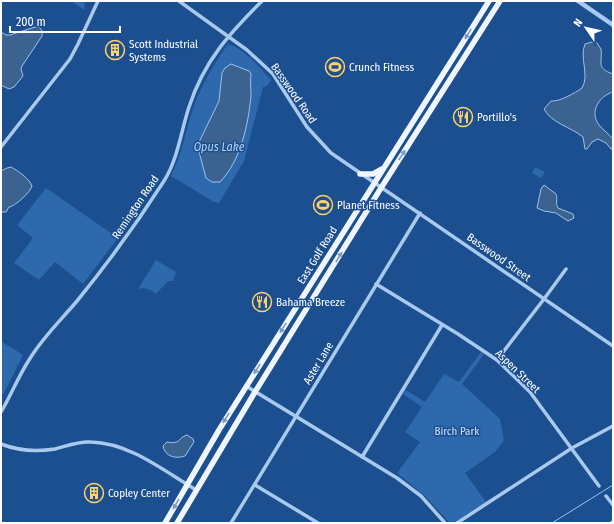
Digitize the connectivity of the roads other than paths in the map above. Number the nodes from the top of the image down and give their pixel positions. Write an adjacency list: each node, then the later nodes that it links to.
1 (98, 1): 9 (street)
2 (179, 1): 8 (street, Basswood Road)
3 (262, 1): 8 (street, Remington Road)
4 (489, 1): 10 (main road, East Golf Road, one-way to 10)
5 (500, 1): 13 (main road, East Golf Road, one-way to 5)
6 (578, 1): 7 (street)
7 (613, 25)
8 (227, 37): 11 (street, Basswood Road); 23 (street, Remington Road)
9 (1, 147)
10 (384, 168): 11 (main road); 12 (main road, East Golf Road)
11 (360, 174): 12 (street, Basswood Road)
12 (374, 184): 13 (street, Basswood Street); 21 (main road, East Golf Road, one-way to 21)
13 (381, 188): 14 (street, Basswood Street); 22 (main road, East Golf Road, one-way to 13)
14 (420, 213): 16 (street, Aster Lane); 17 (street, Basswood Street)
15 (566, 269): 17 (street)
16 (376, 284): 18 (street, Aspen Street); 24 (street, Aster Lane)
17 (544, 299): 19 (street, Basswood Street); 20 (street)
18 (442, 325): 20 (street, Aspen Street); 28 (street)
19 (613, 346)
20 (497, 360): 27 (street, Aspen Street)
21 (246, 386): 22 (street); 29 (main road, East Golf Road, one-way to 29)
22 (255, 392): 24 (street); 32 (main road, East Golf Road)
23 (1, 412)
24 (295, 417): 28 (street); 30 (street, Aster Lane)
25 (613, 426): 27 (street)
26 (1, 444): 29 (street)
27 (572, 448): 31 (street, Aspen Street); 40 (street)
28 (362, 457): 39 (street)
29 (187, 485): 32 (street); 35 (main road, East Golf Road, one-way to 35)
30 (254, 485): 37 (street, Aster Lane); 38 (street)
31 (600, 486)
32 (196, 490): 36 (main road, East Golf Road)
33 (606, 496): 34 (street)
34 (613, 505)
35 (165, 523)
36 (177, 523)
37 (231, 523)
38 (318, 523)
39 (445, 523)
40 (457, 523)

